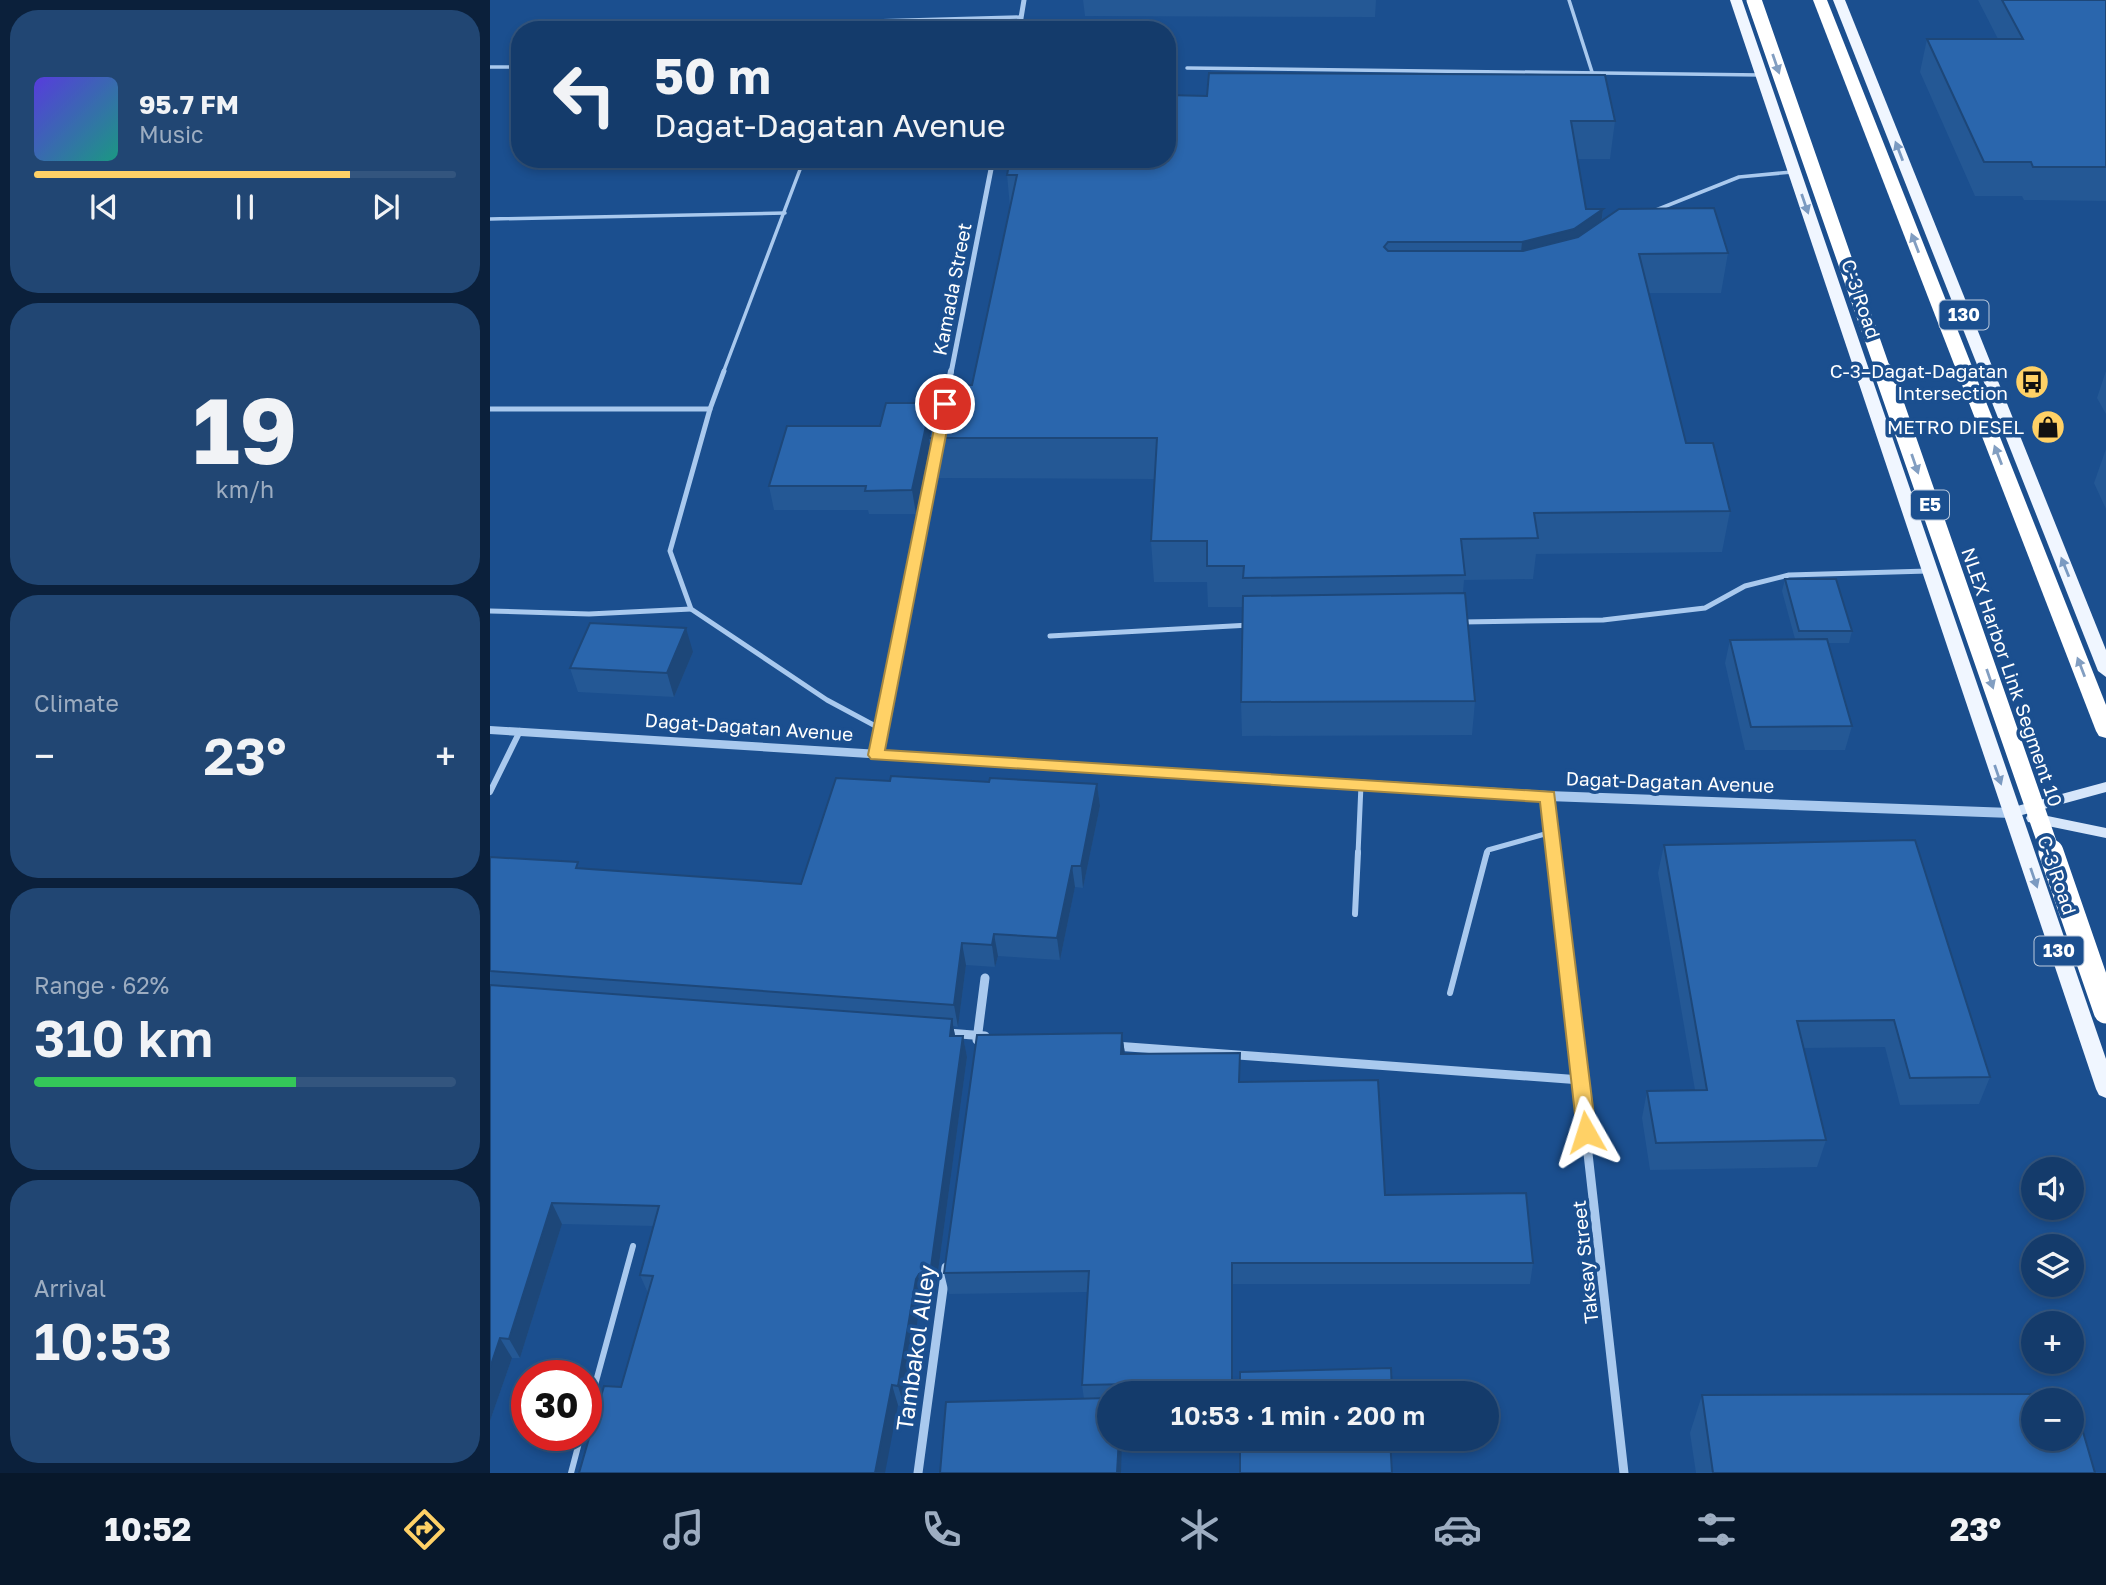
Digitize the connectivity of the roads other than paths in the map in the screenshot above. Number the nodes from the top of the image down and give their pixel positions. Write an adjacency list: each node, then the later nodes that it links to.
1 (1024, 0): 7 (street)
2 (1569, 0): 13 (lane)
3 (1736, 0): 14 (main road, C-3 Road / 130)
4 (1754, 0): 49 (highway, NLEX Harbor Link Segment 10 / E5, one-way to 49, bridge)
5 (1820, 0): 37 (highway, one-way to 5)
6 (1839, 0): 30 (main road, 130, one-way to 6)
7 (1021, 18): 8 (lane); 9 (street)
8 (871, 21)
9 (1020, 21)
10 (490, 67): 11 (lane)
11 (511, 67)
12 (1187, 68): 13 (lane)
13 (1593, 75): 14 (lane)
14 (1761, 75): 17 (main road, C-3 Road / 130)
15 (801, 168): 18 (lane)
16 (991, 168): 21 (street, Kamada Street)
17 (1794, 171): 19 (lane); 25 (main road, C-3 Road / 130, one-way to 25)
18 (785, 213): 20 (lane); 23 (lane)
19 (1645, 218)
20 (490, 219)
21 (945, 404)
22 (490, 409): 23 (lane)
23 (710, 409): 26 (lane)
24 (937, 444): 34 (street)
25 (1930, 571): 28 (lane); 43 (main road, C-3 Road / 130, one-way to 43)
26 (691, 609): 27 (lane); 34 (lane)
27 (490, 611)
28 (1449, 622)
29 (1253, 625): 31 (lane)
30 (2090, 631): 32 (main road); 33 (main road, 130)
31 (1050, 636)
32 (2106, 643)
33 (2106, 671)
34 (881, 729): 38 (street)
35 (490, 730): 36 (street, Dagat-Dagatan Avenue)
36 (520, 731): 38 (street, Dagat-Dagatan Avenue); 41 (street)
37 (2106, 731)
38 (876, 755): 39 (street, Dagat-Dagatan Avenue)
39 (1361, 785): 42 (street, Dagat-Dagatan Avenue); 46 (lane)
40 (2106, 787): 43 (main road, Dagat-Dagatan Avenue)
41 (490, 792)
42 (1548, 796): 43 (street, Dagat-Dagatan Avenue); 44 (street, Taksay Street)
43 (2011, 813): 45 (main road, Dagat-Dagatan Avenue); 56 (main road, C-3 Road / 130, one-way to 56)
44 (1552, 832): 48 (lane); 55 (street, Taksay Street)
45 (2106, 833)
46 (1355, 914)
47 (985, 978): 51 (street)
48 (1450, 993)
49 (2106, 1011)
50 (936, 1032): 51 (street)
51 (978, 1036): 52 (street); 54 (street)
52 (991, 1037)
53 (1101, 1045): 55 (street)
54 (976, 1049)
55 (1581, 1080): 63 (street, Taksay Street)
56 (2106, 1089)
57 (633, 1247): 59 (lane)
58 (948, 1254): 62 (street, Tambakol Alley)
59 (602, 1360)
60 (577, 1451): 61 (lane)
61 (571, 1473)
62 (918, 1473)
63 (1624, 1473)

